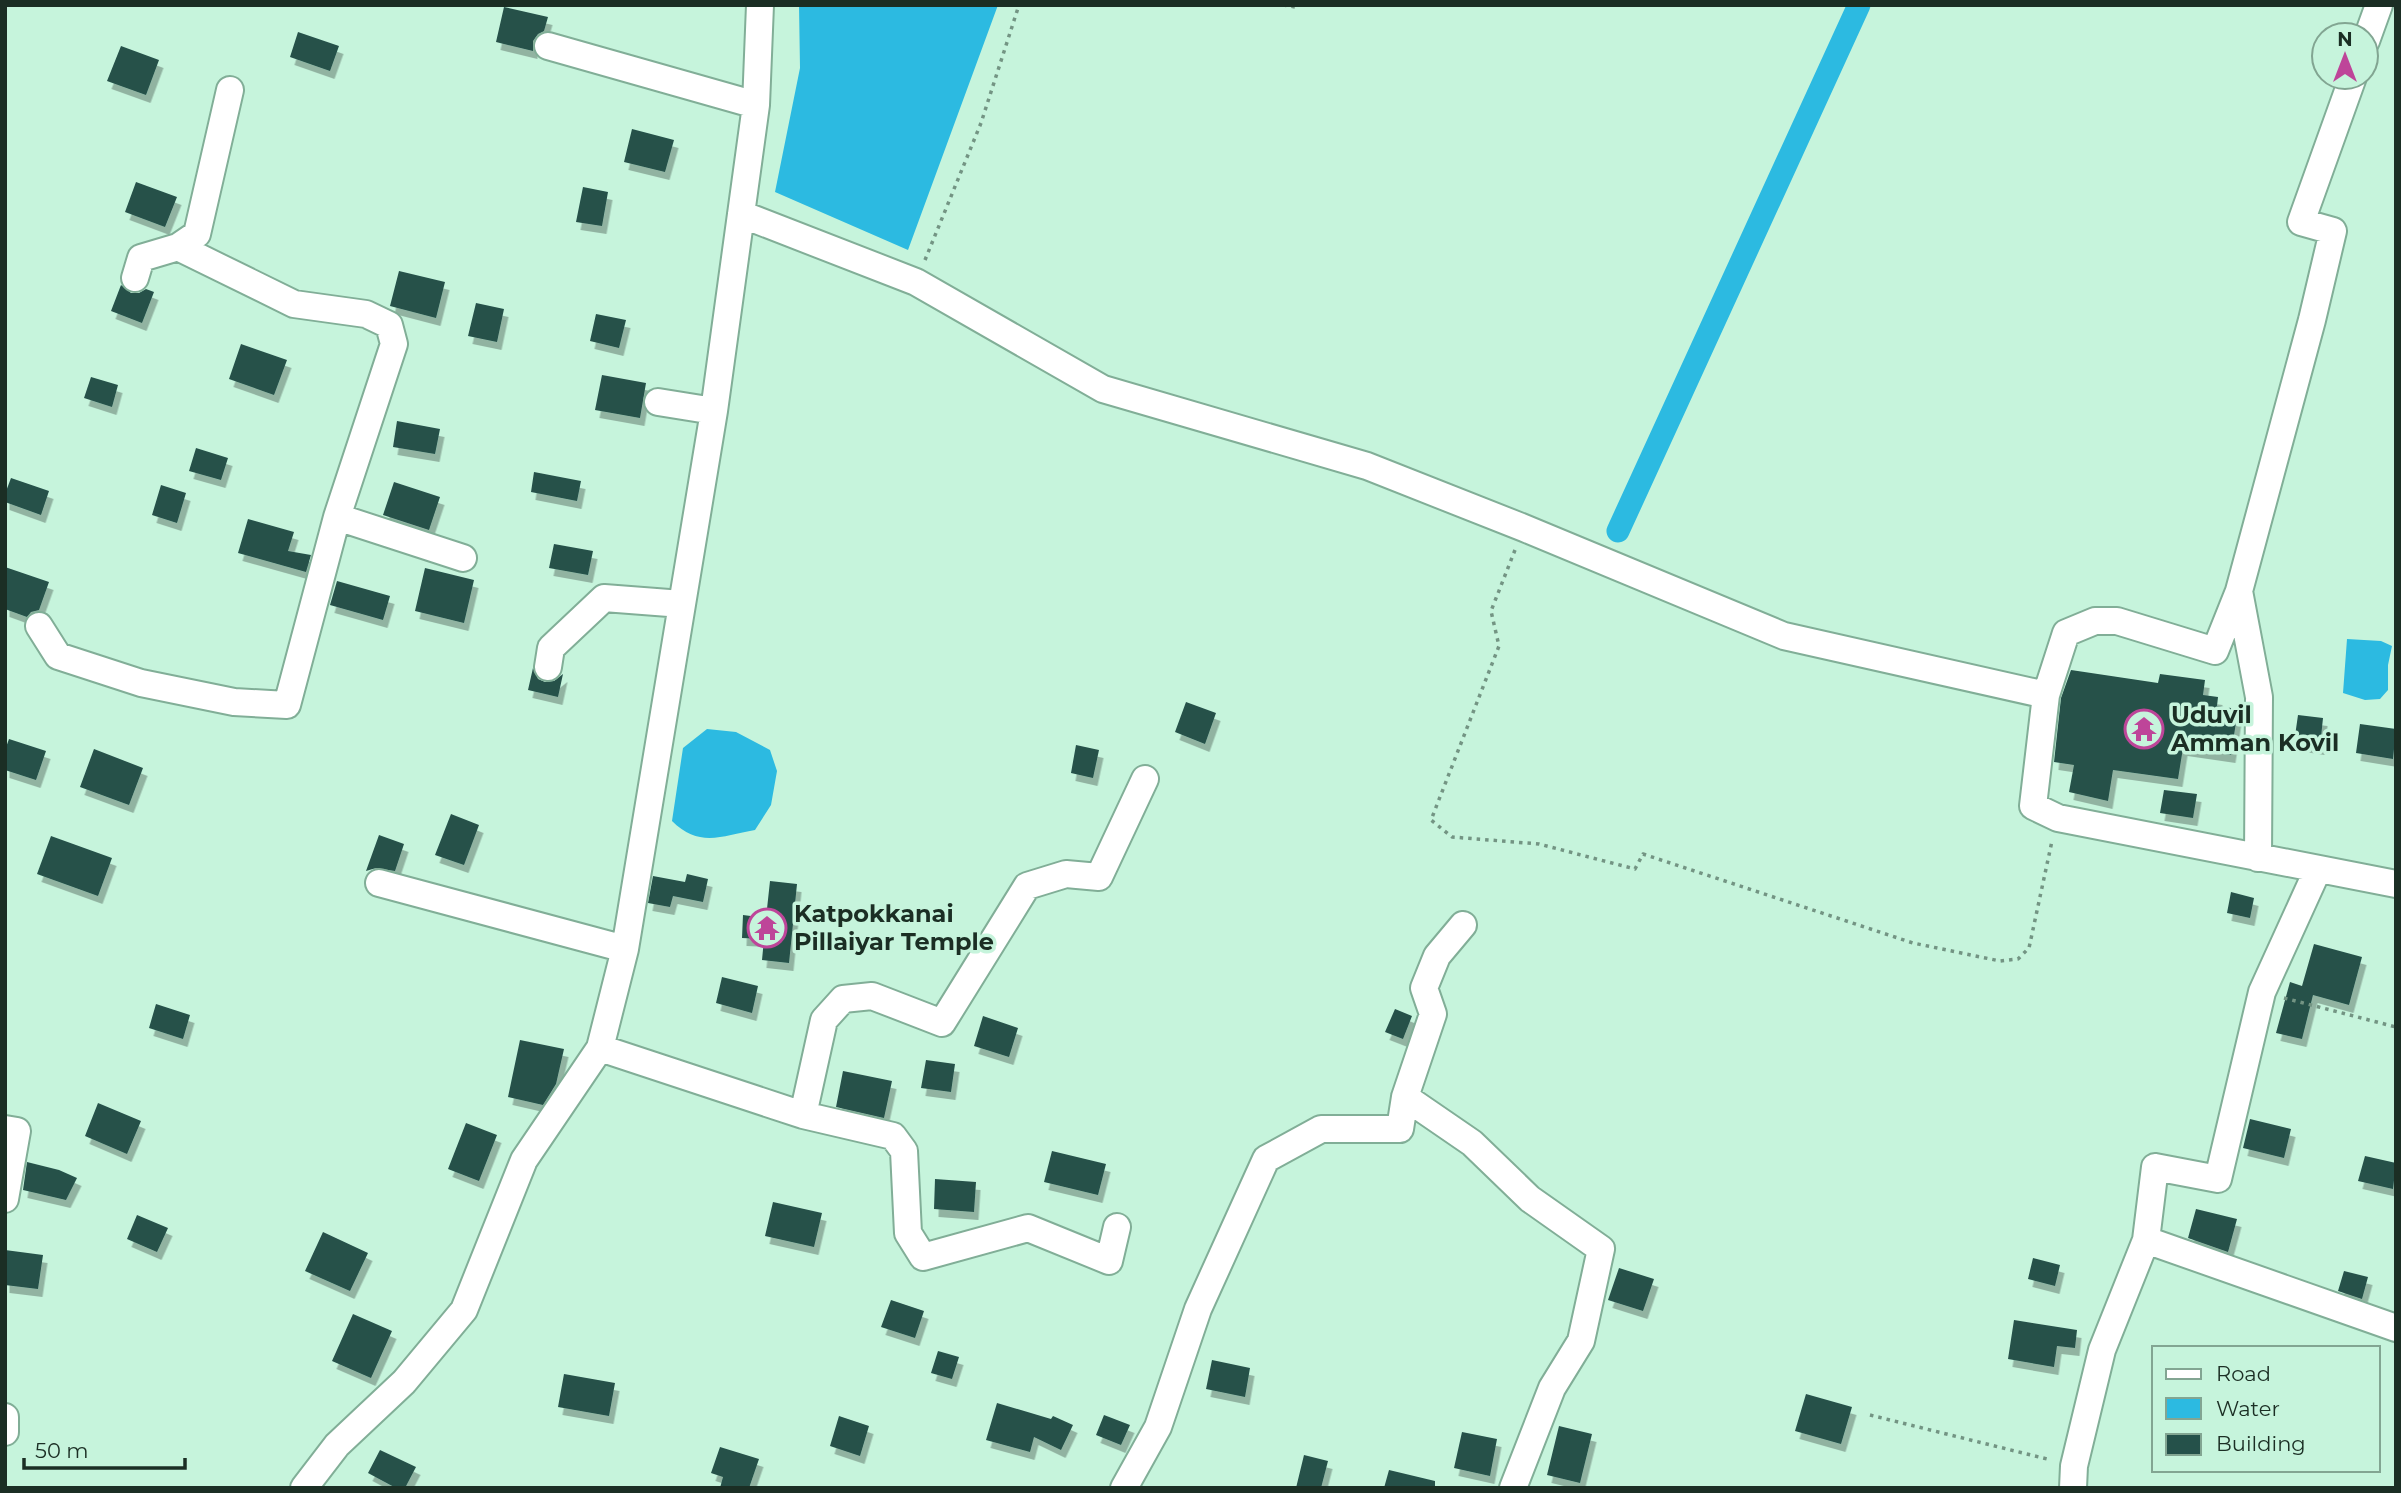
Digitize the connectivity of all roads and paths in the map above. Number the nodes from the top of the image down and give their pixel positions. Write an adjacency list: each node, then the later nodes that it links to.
1 (761, 5): 8 (street)
2 (1018, 5): 12 (path)
3 (1283, 5): 4 (path)
4 (1295, 5)
5 (548, 46): 8 (street)
6 (230, 90): 10 (street)
7 (2348, 91): 18 (street)
8 (756, 105): 9 (street)
9 (741, 214): 12 (street); 14 (street)
10 (178, 247): 11 (street); 15 (street)
11 (135, 278)
12 (916, 282): 16 (street)
13 (658, 402): 14 (street)
14 (714, 411): 19 (street)
15 (337, 517): 17 (street); 20 (street)
16 (1524, 528): 22 (street); 24 (path)
17 (463, 558)
18 (2239, 592): 22 (street); 25 (street)
19 (682, 604): 21 (street); 30 (street)
20 (39, 626)
21 (548, 667)
22 (2046, 695): 24 (street)
23 (1145, 779): 35 (street)
24 (2058, 818): 25 (street)
25 (2258, 858): 26 (street)
26 (2318, 869): 28 (street); 31 (street)
27 (379, 883): 30 (street)
28 (2396, 884)
29 (1463, 925): 34 (street)
30 (625, 949): 33 (street)
31 (2262, 992): 32 (path); 39 (street)
32 (2396, 1027)
33 (600, 1048): 35 (street); 45 (street)
34 (1405, 1097): 46 (street); 47 (street)
35 (803, 1115): 38 (street)
36 (5, 1129): 37 (street)
37 (5, 1199)
38 (1117, 1227)
39 (2146, 1240): 40 (street); 44 (street)
40 (2396, 1328)
41 (1870, 1415): 44 (path)
42 (5, 1417): 43 (street)
43 (5, 1432)
44 (2073, 1477)
45 (304, 1488)
46 (1124, 1488)
47 (1513, 1488)

